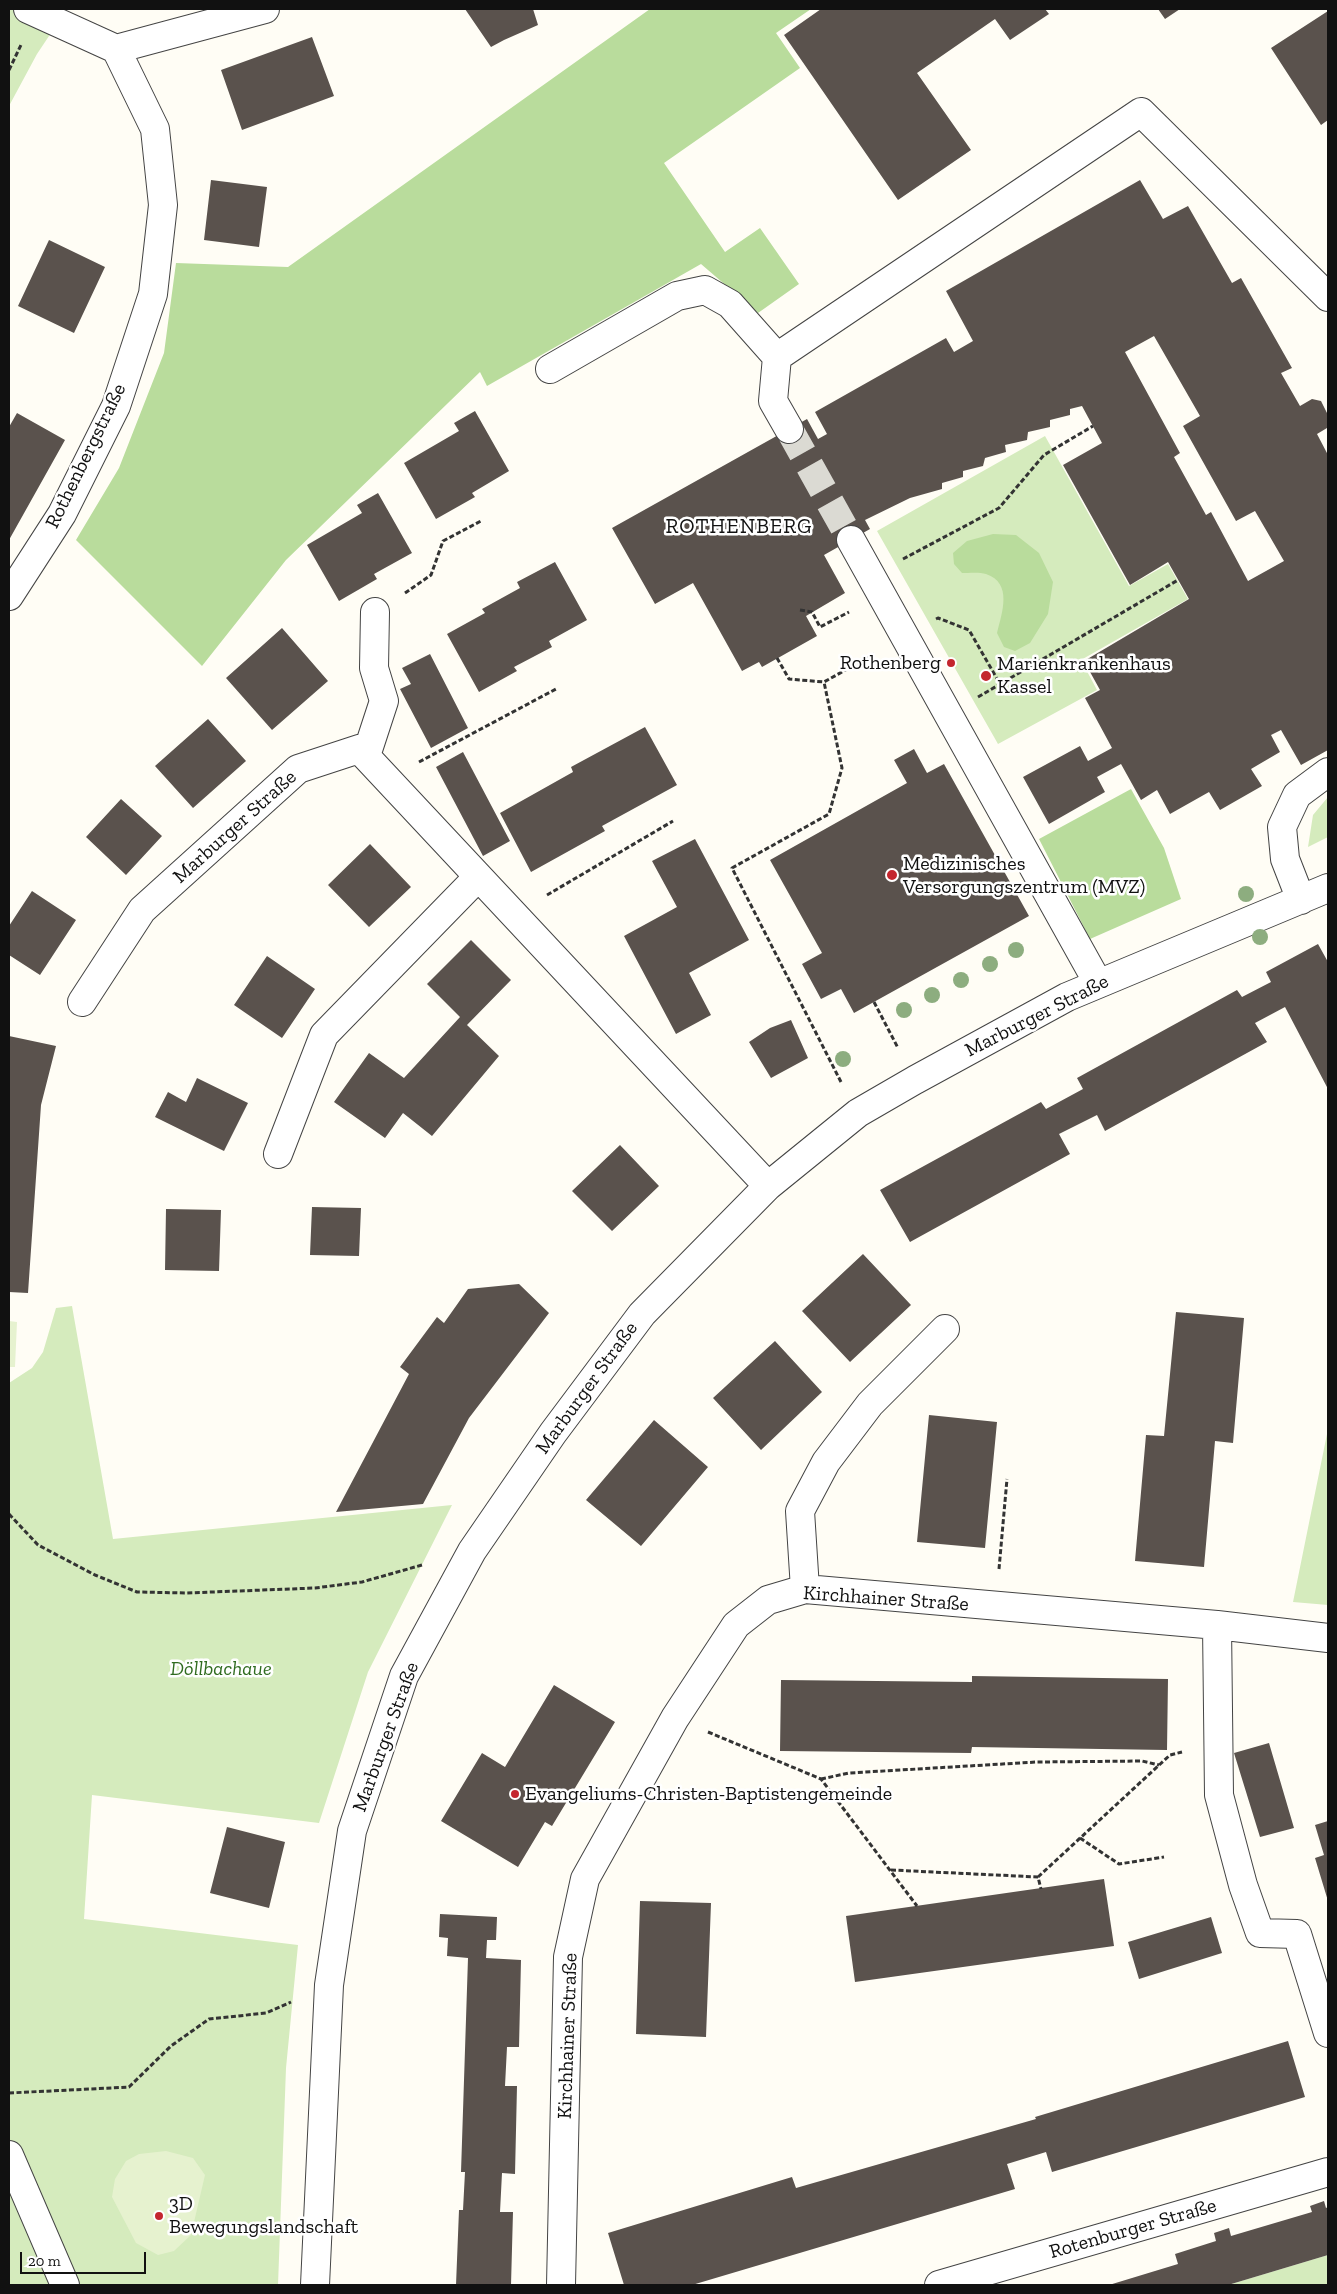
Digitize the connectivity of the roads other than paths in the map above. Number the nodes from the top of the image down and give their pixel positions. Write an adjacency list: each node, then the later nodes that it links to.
1 (28, 9): 3 (street)
2 (265, 9): 3 (street)
3 (116, 49): 9 (street, Rothenbergstraße)
4 (1328, 297): 5 (street)
5 (778, 357): 6 (street); 7 (street)
6 (550, 369)
7 (788, 429)
8 (851, 540): 16 (street)
9 (9, 596)
10 (375, 612): 11 (street)
11 (366, 756): 13 (street); 17 (street, Marburger Straße)
12 (1328, 772): 15 (street)
13 (478, 877): 18 (street); 19 (street)
14 (1328, 888): 15 (street, Marburger Straße)
15 (1301, 900): 16 (street, Marburger Straße)
16 (1098, 983): 19 (street, Marburger Straße)
17 (82, 1002)
18 (278, 1154)
19 (768, 1186): 28 (street, Marburger Straße)
20 (945, 1329): 21 (street)
21 (805, 1589): 22 (street, Kirchhainer Straße); 29 (street, Kirchhainer Straße)
22 (1217, 1625): 23 (street, Kirchhainer Straße); 24 (street)
23 (1328, 1638)
24 (1328, 2033)
25 (9, 2155): 27 (street)
26 (1328, 2172): 30 (street, Rotenburger Straße)
27 (66, 2285)
28 (315, 2285)
29 (561, 2285)
30 (939, 2285)

